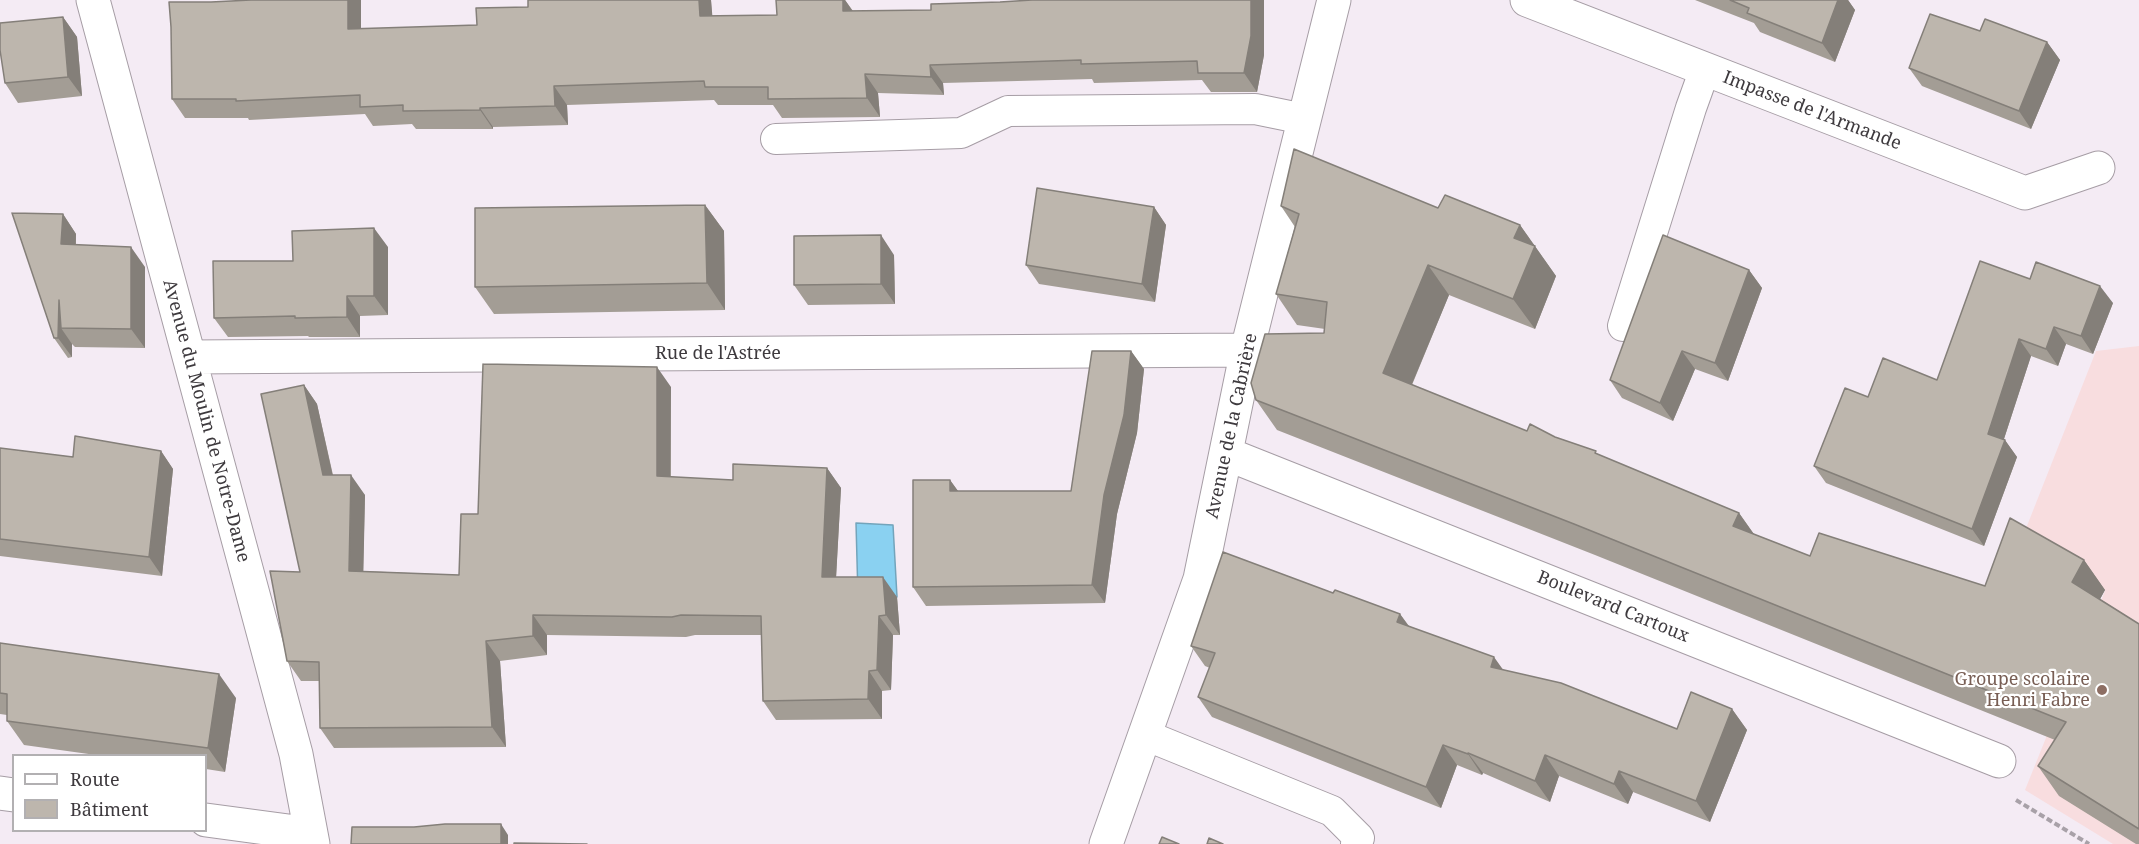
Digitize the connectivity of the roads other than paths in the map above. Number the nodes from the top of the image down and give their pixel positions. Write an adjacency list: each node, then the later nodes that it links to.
1 (93, 0): 10 (street, Avenue du Moulin de Notre-Dame)
2 (1334, 0): 5 (street, Avenue de la Cabrière)
3 (1527, 0): 4 (street, Impasse de l'Armande)
4 (1705, 69): 7 (street, Impasse de l'Armande); 8 (lane)
5 (1304, 119): 6 (lane); 9 (street, Avenue de la Cabrière)
6 (776, 139)
7 (2098, 168)
8 (1623, 326)
9 (1247, 350): 10 (street, Rue de l'Astrée); 11 (street, Avenue de la Cabrière)
10 (189, 357): 15 (street, Avenue du Moulin de Notre-Dame)
11 (1227, 454): 12 (street, Avenue de la Cabrière); 13 (street, Boulevard Cartoux)
12 (1145, 735): 16 (street, Avenue de la Cabrière); 17 (lane)
13 (1999, 761)
14 (207, 820): 15 (street)
15 (312, 839)
16 (1106, 844)
17 (1356, 844)

